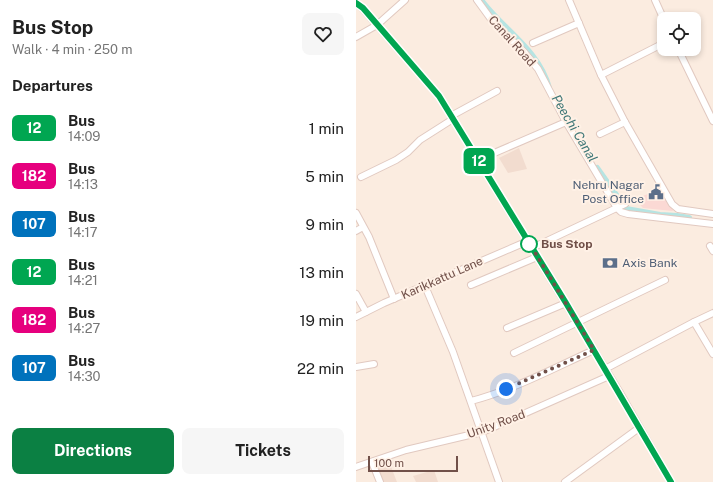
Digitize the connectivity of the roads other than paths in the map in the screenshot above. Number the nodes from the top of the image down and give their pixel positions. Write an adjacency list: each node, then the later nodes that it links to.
1 (405, 0): 8 (street)
2 (477, 0): 17 (street, Canal Road)
3 (569, 0): 7 (street)
4 (655, 0): 6 (street)
5 (356, 3): 8 (street)
6 (660, 12)
7 (579, 23): 10 (street); 13 (street)
8 (377, 25): 9 (street); 15 (street)
9 (356, 37)
10 (533, 43)
11 (657, 47): 13 (street)
12 (681, 56): 16 (street)
13 (601, 75): 18 (street)
14 (497, 91): 15 (street)
15 (452, 117): 20 (street); 21 (street)
16 (713, 121)
17 (566, 122): 20 (street); 22 (street, Canal Road)
18 (625, 122): 19 (street); 24 (street)
19 (600, 134)
20 (478, 160): 28 (street)
21 (361, 177)
22 (620, 206): 25 (street); 29 (street)
23 (356, 214): 26 (street)
24 (713, 214)
25 (713, 224)
26 (363, 227): 27 (street); 35 (street)
27 (356, 231)
28 (528, 241): 29 (street); 33 (street, Karikkattu Lane)
29 (532, 248): 30 (street)
30 (537, 257): 32 (street); 36 (street)
31 (665, 280): 41 (street)
32 (471, 284)
33 (425, 286): 35 (street, Karikkattu Lane); 50 (street)
34 (356, 294): 37 (street)
35 (394, 299): 37 (street, Karikkattu Lane)
36 (566, 303): 41 (street); 42 (street)
37 (366, 312): 39 (street, Karikkattu Lane)
38 (713, 313): 40 (street)
39 (356, 317)
40 (694, 322): 45 (street); 48 (street)
41 (577, 323): 43 (street); 44 (street)
42 (507, 328)
43 (594, 350): 48 (street); 50 (street)
44 (514, 353)
45 (713, 354)
46 (374, 364): 47 (street)
47 (356, 367)
48 (605, 369): 49 (street)
49 (609, 376): 51 (street); 52 (street, Unity Road)
50 (471, 401): 52 (street)
51 (640, 428): 55 (street); 58 (street)
52 (482, 432): 53 (street, Unity Road); 57 (street)
53 (372, 462): 54 (street, Unity Road); 56 (street)
54 (356, 467)
55 (670, 480): 59 (street)
56 (380, 482)
57 (499, 482)
58 (565, 482)
59 (662, 482)

